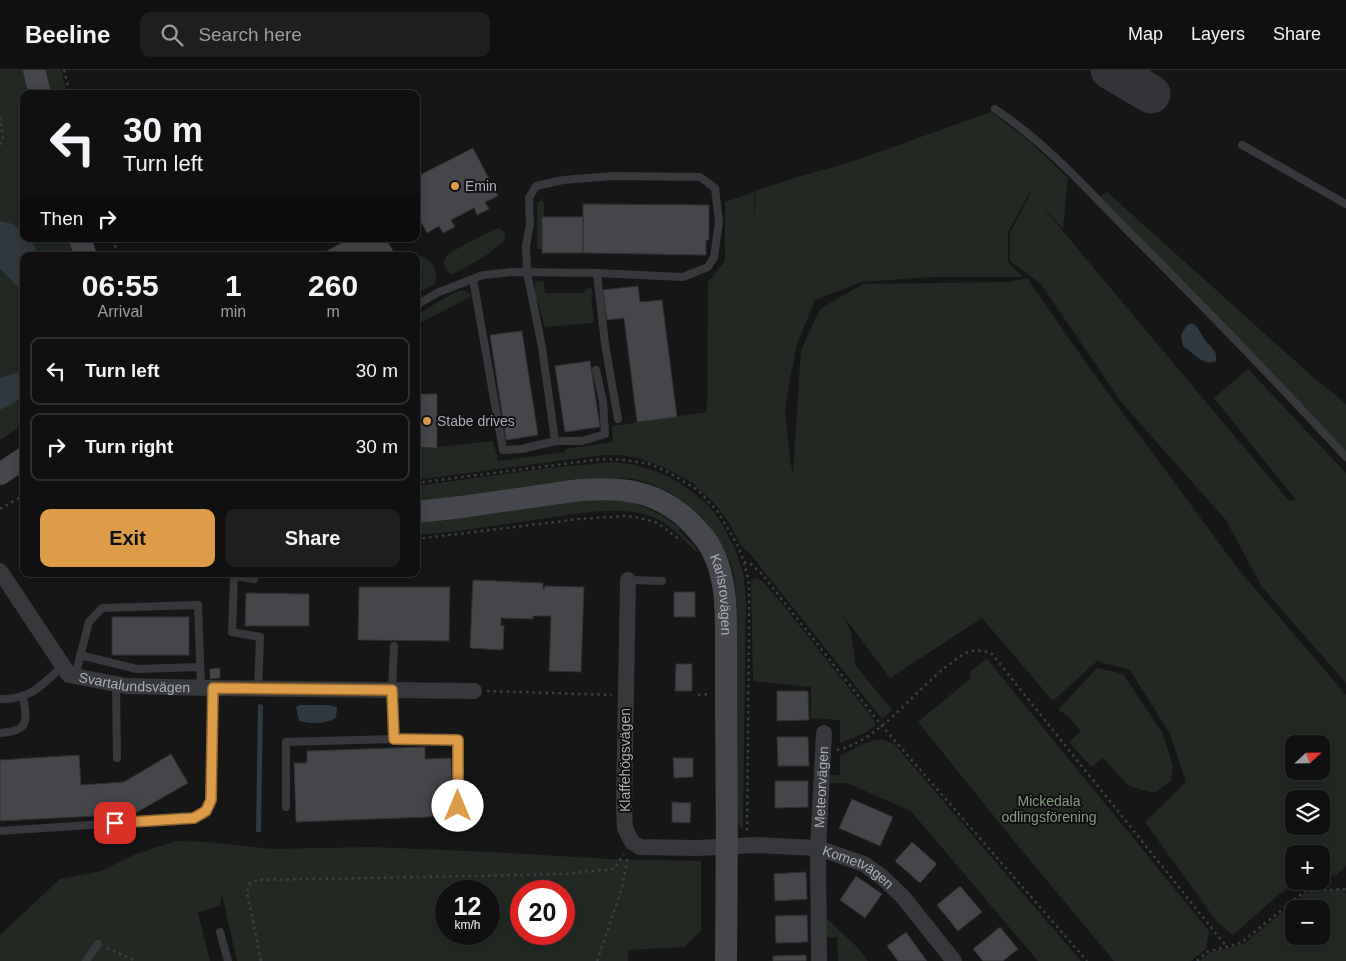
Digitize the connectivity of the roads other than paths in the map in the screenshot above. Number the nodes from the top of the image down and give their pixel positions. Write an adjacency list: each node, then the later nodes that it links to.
1 (34, 70): 2 (street)
2 (39, 90)
3 (995, 109): 13 (lane)
4 (1242, 145): 5 (lane)
5 (1346, 204)
6 (527, 272): 7 (lane); 7 (lane); 8 (lane); 12 (lane)
7 (597, 273): 11 (lane)
8 (473, 279): 9 (lane); 12 (lane)
9 (420, 303)
10 (596, 370): 12 (lane)
11 (618, 419)
12 (555, 441)
13 (1346, 457)
14 (20, 461): 15 (street)
15 (0, 474)
16 (420, 512): 41 (street, Karlsrovägen)
17 (0, 571): 26 (street, Svartalundsvägen)
18 (234, 577): 29 (lane)
19 (241, 577): 20 (lane)
20 (254, 579)
21 (628, 580): 22 (lane); 41 (street, Klaffehögsvägen)
22 (662, 581)
23 (394, 646): 30 (lane)
24 (80, 655): 25 (lane); 25 (lane); 26 (lane)
25 (200, 667): 28 (lane)
26 (69, 670): 27 (street, Svartalundsvägen); 32 (lane)
27 (116, 684): 28 (street, Svartalundsvägen); 37 (lane)
28 (207, 687): 29 (street, Svartalundsvägen); 40 (lane)
29 (258, 688): 30 (street, Svartalundsvägen)
30 (392, 690): 31 (street, Svartalundsvägen); 35 (lane)
31 (474, 691)
32 (23, 696): 33 (lane); 34 (lane)
33 (0, 699)
34 (0, 733)
35 (394, 739): 38 (lane); 39 (lane)
36 (824, 741): 42 (street, Meteorvägen)
37 (117, 758)
38 (458, 806)
39 (286, 808)
40 (0, 831)
41 (737, 846): 42 (street, Kometvägen); 47 (street, Karlsrovägen)
42 (818, 848): 48 (street, Meteorvägen); 49 (street, Kometvägen)
43 (220, 932): 46 (lane)
44 (98, 944): 45 (lane)
45 (86, 961)
46 (228, 961)
47 (726, 961)
48 (818, 961)
49 (954, 961)

